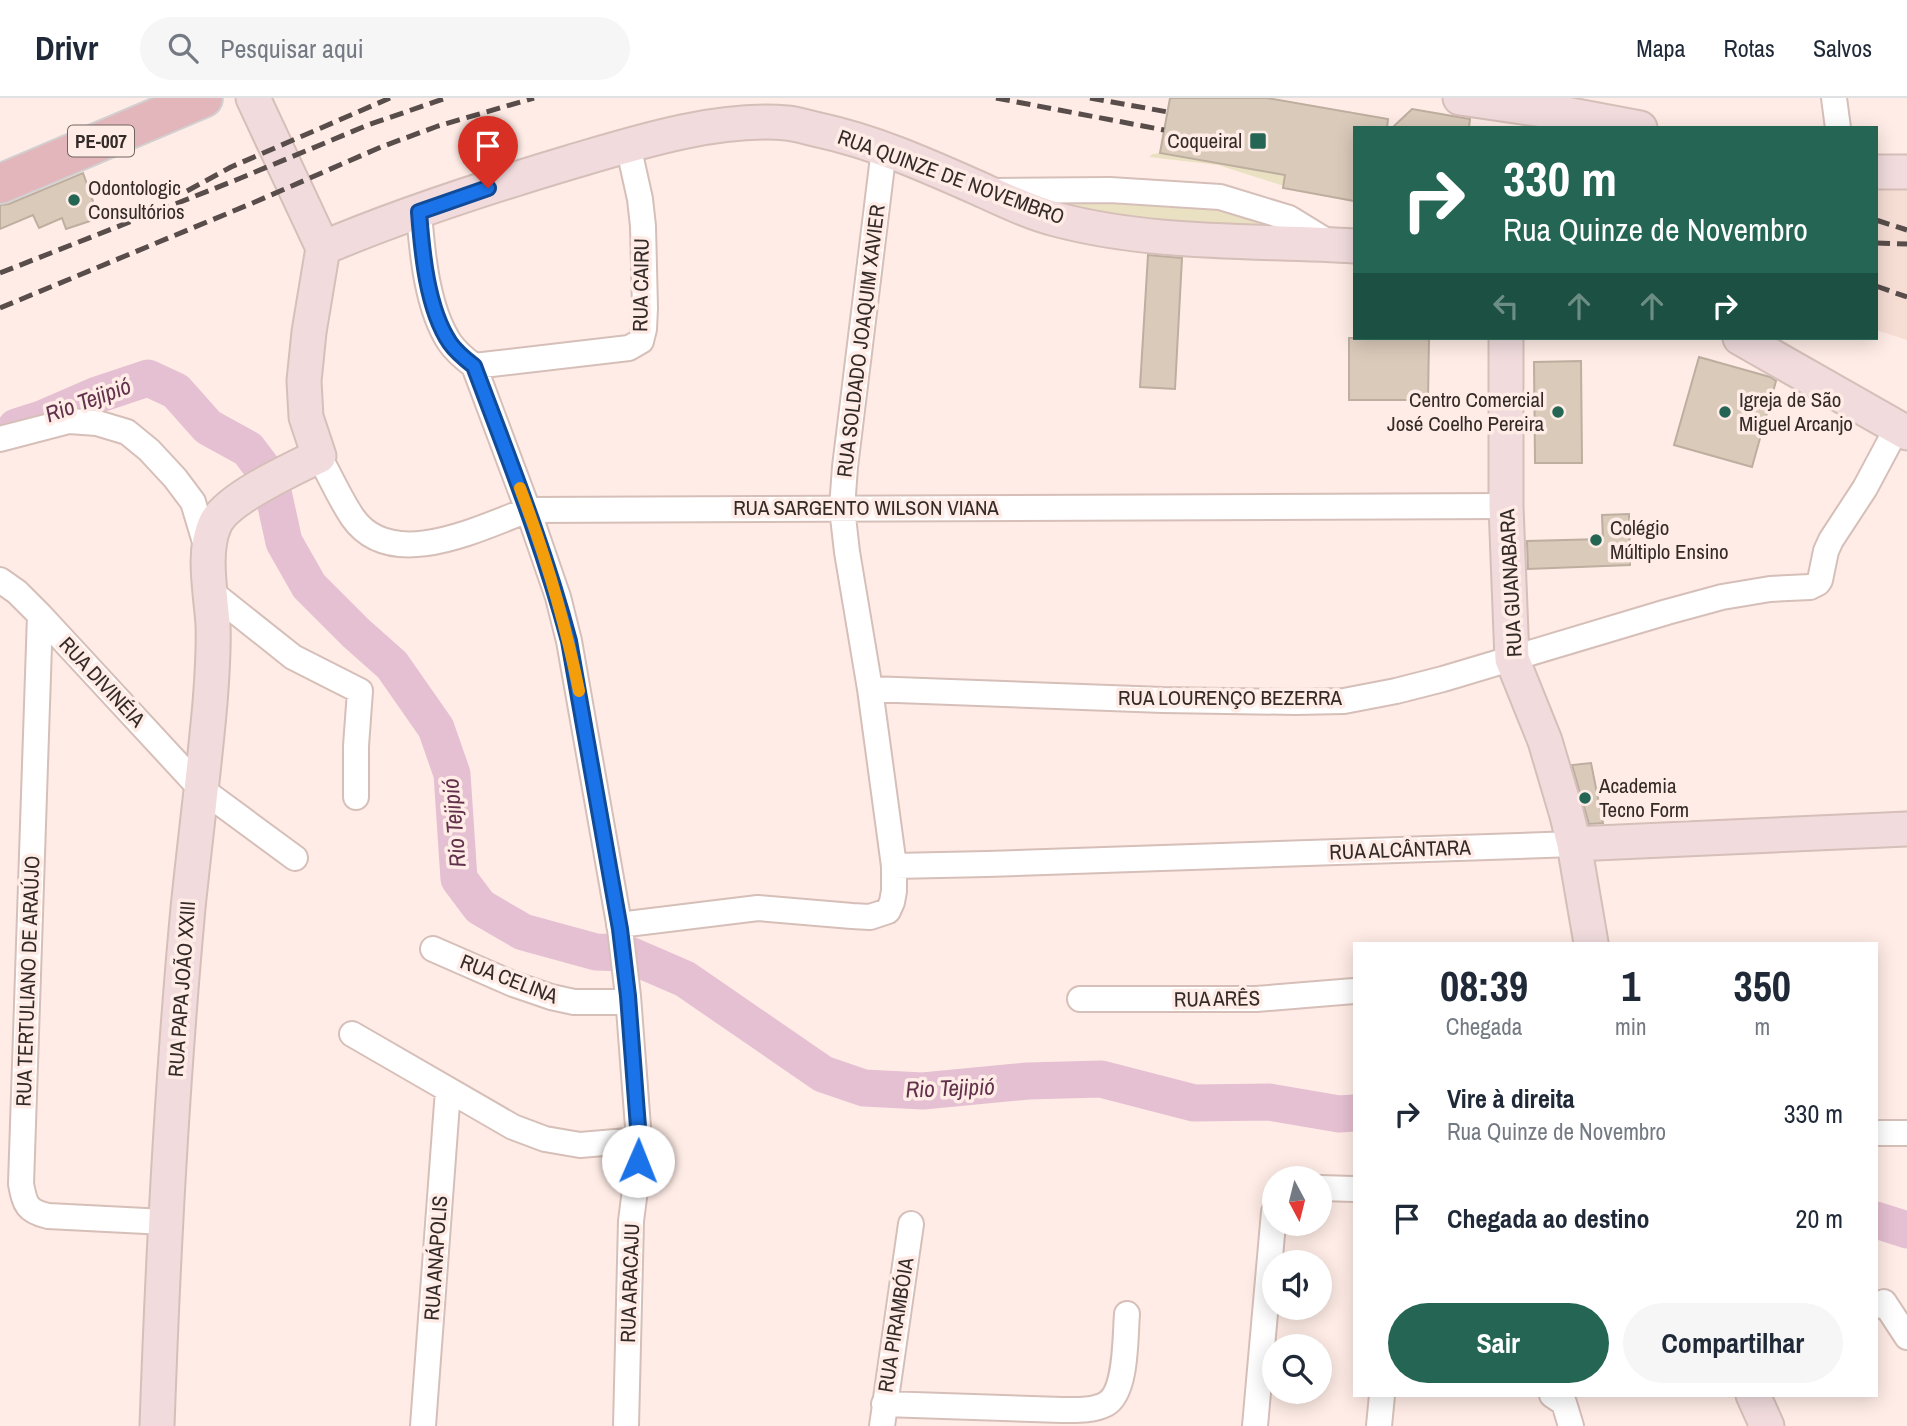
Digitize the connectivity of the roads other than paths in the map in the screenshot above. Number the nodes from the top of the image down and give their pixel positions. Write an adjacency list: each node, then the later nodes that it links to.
1 (203, 98): 11 (main road, PE-007)
2 (253, 98): 15 (street)
3 (1834, 98): 6 (street)
4 (1474, 100): 5 (street)
5 (1629, 126)
6 (1838, 126)
7 (628, 145): 8 (street, RUA QUINZE DE NOVEMBRO); 13 (street, RUA QUINZE DE NOVEMBRO); 18 (street, RUA CAIRU)
8 (884, 149): 12 (street, RUA QUINZE DE NOVEMBRO); 23 (street, RUA SOLDADO JOAQUIM XAVIER)
9 (1878, 172): 10 (street)
10 (1907, 173)
11 (0, 184)
12 (985, 191): 14 (street, RUA QUINZE DE NOVEMBRO); 14 (street)
13 (419, 212): 15 (street, RUA QUINZE DE NOVEMBRO); 18 (street, RUA ARACAJU)
14 (1344, 246)
15 (323, 248): 21 (street, RUA SARGENTO WILSON VIANA)
16 (1506, 340): 22 (street, RUA GUANABARA)
17 (1744, 340): 19 (street)
18 (474, 366): 24 (street, RUA ARACAJU)
19 (1902, 430): 29 (street, RUA LOURENÇO BEZERRA)
20 (0, 439): 25 (street, RUA PAPA JOÃO XXIII)
21 (319, 456): 24 (street, RUA SARGENTO WILSON VIANA); 25 (street, RUA PAPA JOÃO XXIII)
22 (1506, 506): 23 (street, RUA SARGENTO WILSON VIANA); 29 (street, RUA GUANABARA)
23 (842, 508): 24 (street, RUA SARGENTO WILSON VIANA); 30 (street, RUA SOLDADO JOAQUIM XAVIER)
24 (528, 510): 37 (street, RUA ARACAJU)
25 (208, 552): 27 (street, RUA PAPA JOÃO XXIII)
26 (0, 580): 28 (street, RUA DIVINÉIA)
27 (210, 591): 31 (street, RUA PAPA JOÃO XXIII); 32 (street)
28 (40, 615): 31 (street, RUA DIVINÉIA); 50 (street, RUA TERTULIANO DE ARAÚJO)
29 (1512, 659): 30 (street, RUA LOURENÇO BEZERRA); 34 (street, RUA GUANABARA)
30 (870, 689): 36 (street, RUA SOLDADO JOAQUIM XAVIER)
31 (200, 788): 35 (street, RUA DIVINÉIA); 50 (street, RUA PAPA JOÃO XXIII)
32 (356, 797)
33 (1907, 829): 34 (street, RUA ALCÂNTARA)
34 (1574, 844): 36 (street, RUA ALCÂNTARA); 38 (street, RUA GUANABARA)
35 (295, 858)
36 (894, 866): 37 (street, RUA SOLDADO JOAQUIM XAVIER)
37 (620, 927): 41 (street, RUA ARACAJU)
38 (1591, 942)
39 (433, 950): 41 (street, RUA CELINA)
40 (1353, 991): 42 (street, RUA ARÊS)
41 (628, 999): 47 (street, RUA ARACAJU)
42 (1080, 999)
43 (352, 1034): 44 (street)
44 (448, 1090): 47 (street); 61 (street, RUA ANÁPOLIS)
45 (1878, 1133): 46 (street)
46 (1907, 1133)
47 (639, 1140): 62 (street, RUA ARACAJU)
48 (1332, 1188): 49 (street)
49 (1353, 1189)
50 (165, 1222): 60 (street, RUA PAPA JOÃO XXIII)
51 (911, 1224): 59 (street, RUA PIRAMBÓIA)
52 (1272, 1236): 63 (street)
53 (1878, 1305): 55 (street)
54 (1127, 1314): 59 (street)
55 (1907, 1336)
56 (1382, 1397): 64 (street)
57 (1555, 1397): 65 (street)
58 (1754, 1397): 66 (street)
59 (883, 1415)
60 (157, 1426)
61 (423, 1426)
62 (626, 1426)
63 (1255, 1426)
64 (1379, 1426)
65 (1571, 1426)
66 (1767, 1426)

